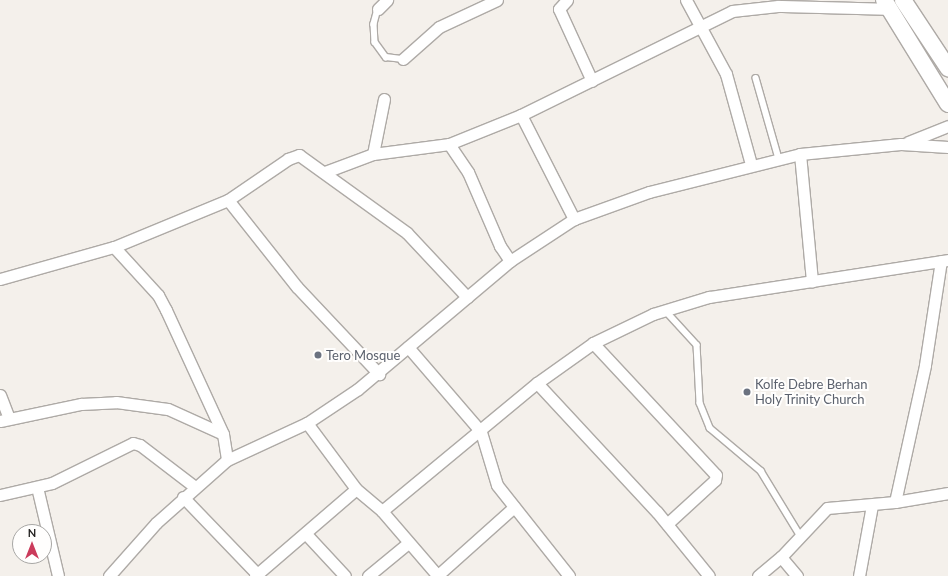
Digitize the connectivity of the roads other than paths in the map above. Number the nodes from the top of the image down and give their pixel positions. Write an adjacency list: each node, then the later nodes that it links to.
1 (387, 0): 8 (street)
2 (497, 0): 10 (street)
3 (567, 0): 13 (street)
4 (686, 0): 9 (street)
5 (907, 1): 11 (main road)
6 (797, 3): 7 (street); 9 (street)
7 (887, 5): 15 (main road)
8 (378, 8): 10 (lane)
9 (698, 27): 13 (street); 24 (street)
10 (403, 59)
11 (948, 68)
12 (756, 78): 23 (lane)
13 (592, 81): 16 (street)
14 (384, 99): 21 (street)
15 (948, 104)
16 (521, 115): 18 (street); 27 (street)
17 (948, 126): 19 (street)
18 (449, 144): 21 (street); 30 (street)
19 (901, 144): 20 (street); 22 (street)
20 (948, 147)
21 (373, 154): 25 (street)
22 (800, 154): 23 (street); 32 (street)
23 (779, 158): 24 (street)
24 (751, 164): 27 (street)
25 (325, 172): 26 (street); 33 (street)
26 (228, 200): 28 (street); 37 (street)
27 (574, 218): 30 (street)
28 (114, 247): 31 (street); 43 (street)
29 (944, 260): 32 (street); 51 (street)
30 (510, 261): 33 (street)
31 (0, 279)
32 (812, 281): 34 (street)
33 (468, 297): 36 (street)
34 (665, 310): 35 (street); 57 (lane)
35 (594, 343): 38 (street); 55 (street)
36 (408, 347): 37 (street); 42 (street)
37 (379, 374): 41 (street)
38 (537, 383): 42 (street); 55 (street)
39 (0, 395): 40 (street)
40 (5, 420): 43 (street)
41 (307, 423): 44 (street); 47 (street)
42 (481, 432): 53 (street); 54 (street)
43 (223, 434): 44 (street)
44 (227, 460): 46 (street)
45 (37, 487): 46 (street); 49 (street); 62 (street)
46 (194, 487): 50 (street)
47 (356, 489): 54 (street); 56 (street)
48 (948, 493): 51 (street)
49 (0, 495)
50 (183, 497): 60 (street); 63 (street)
51 (896, 502): 52 (street)
52 (872, 505): 57 (street); 70 (street)
53 (514, 507): 61 (street); 66 (street)
54 (382, 511): 58 (street)
55 (667, 524): 67 (street)
56 (306, 534): 60 (street); 64 (street)
57 (800, 535): 59 (street)
58 (408, 543): 61 (street); 65 (street)
59 (781, 557): 68 (street); 69 (street)
60 (260, 574)
61 (438, 575)
62 (58, 576)
63 (109, 576)
64 (345, 576)
65 (368, 576)
66 (569, 576)
67 (709, 576)
68 (758, 576)
69 (797, 576)
70 (859, 576)

